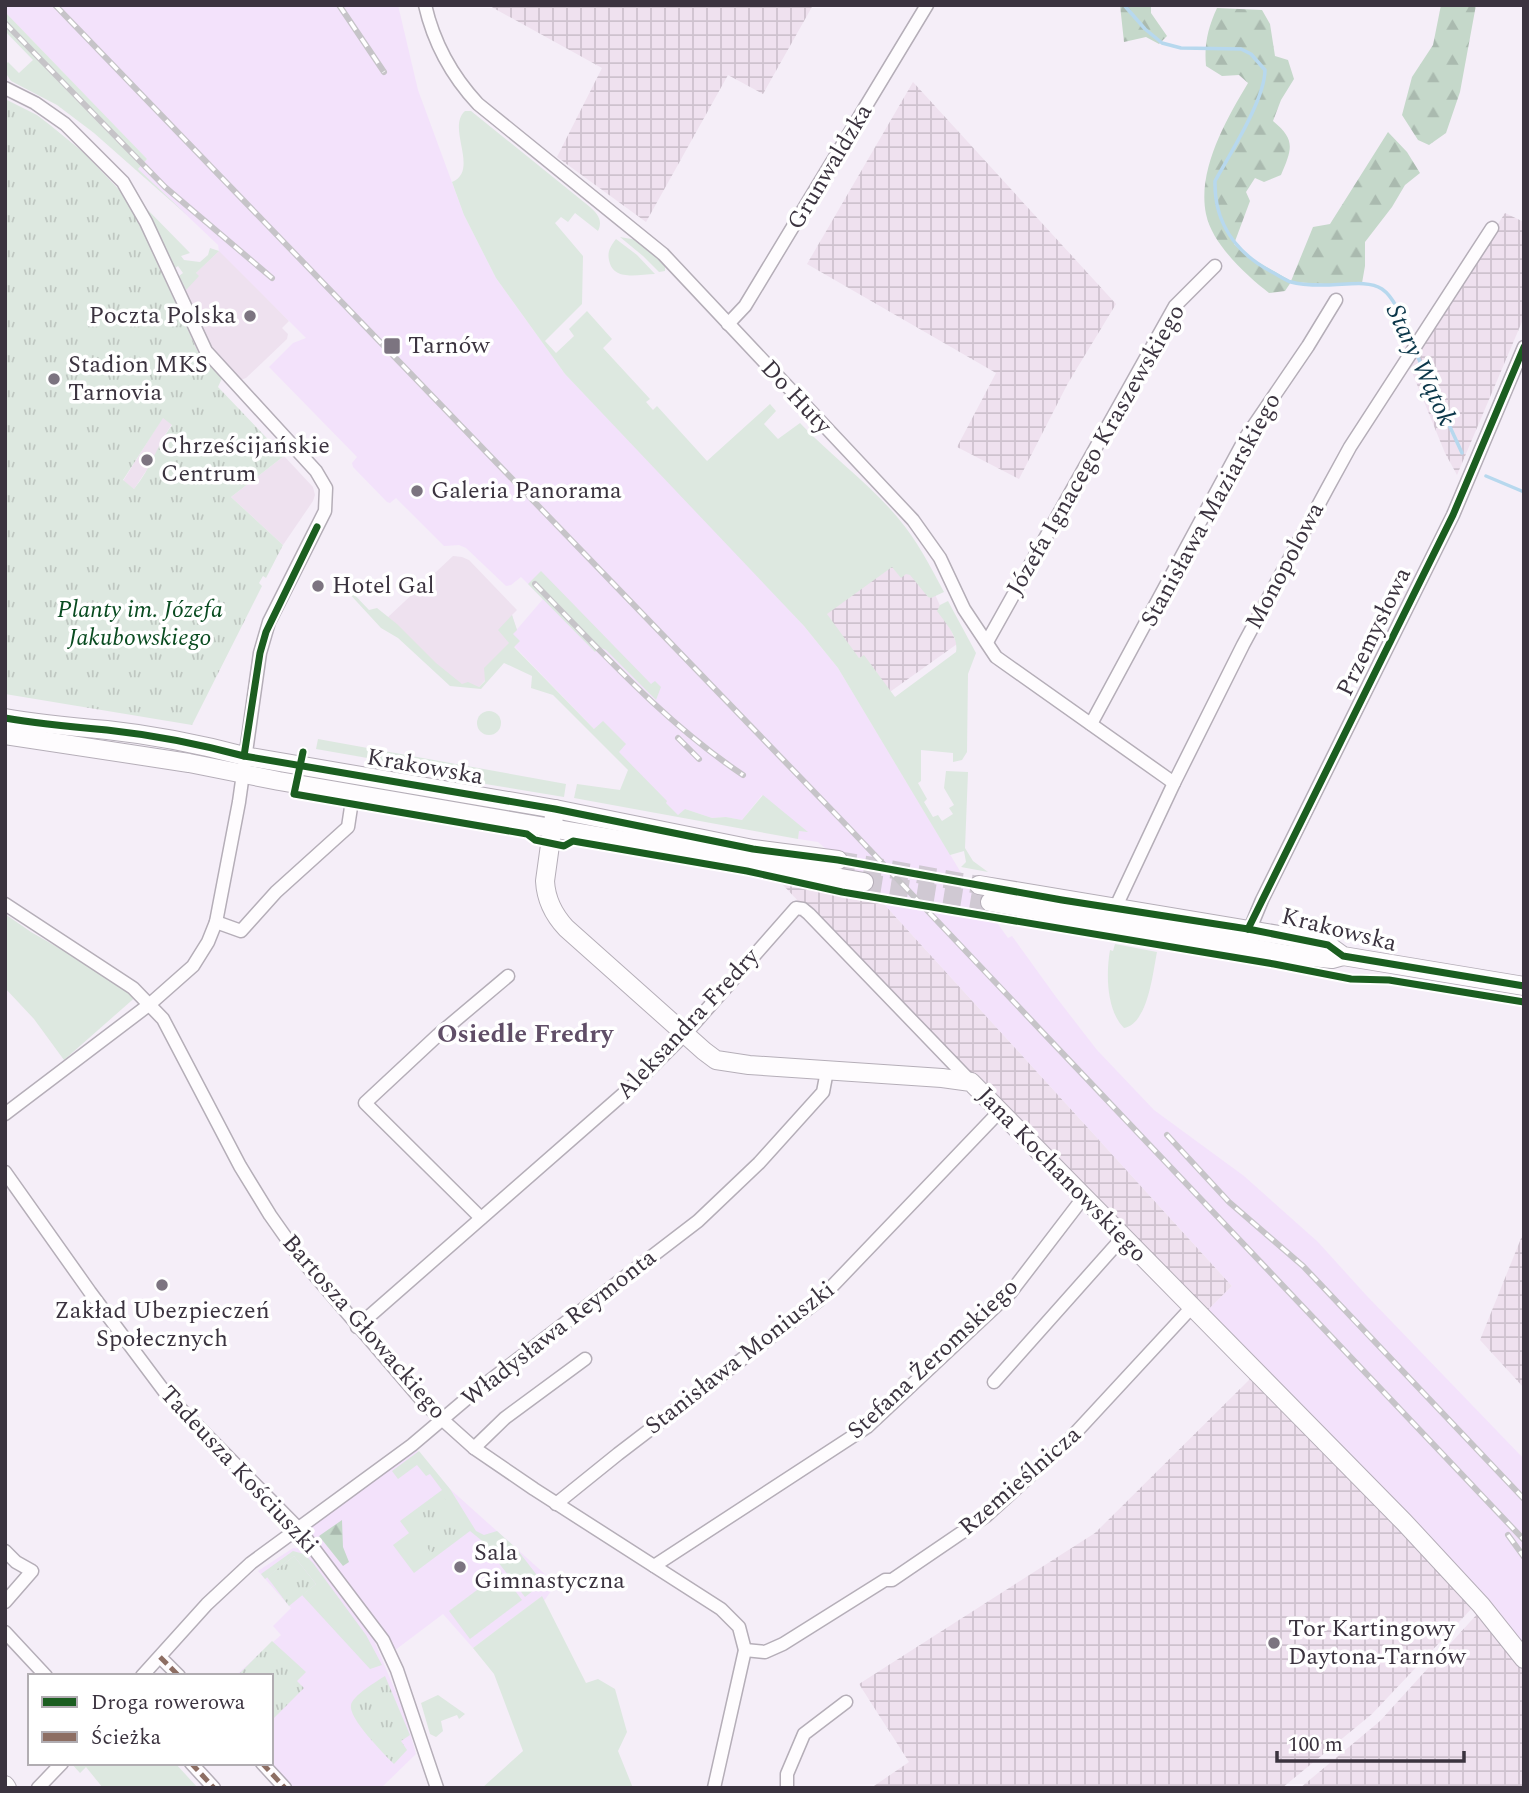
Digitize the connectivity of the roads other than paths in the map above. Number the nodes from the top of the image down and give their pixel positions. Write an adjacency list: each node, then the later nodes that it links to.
1 (425, 5): 7 (street, Do Huty)
2 (927, 5): 7 (street, Grunwaldzka)
3 (5, 88): 13 (street)
4 (1492, 228): 14 (street, Monopolowa)
5 (1216, 265): 9 (street, Józefa Ignacego Kraszewskiego)
6 (1336, 300): 11 (street, Stanisława Maziarskiego)
7 (728, 324): 9 (street, Do Huty)
8 (1524, 347): 25 (street, Przemysłowa)
9 (987, 642): 11 (street, Do Huty)
10 (5, 718): 13 (street, Krakowska)
11 (1091, 724): 14 (street, Do Huty)
12 (5, 735): 13 (street, Krakowska)
13 (243, 765): 15 (street, Krakowska); 16 (street, Krakowska); 24 (street)
14 (1174, 783): 23 (street, Monopolowa)
15 (353, 794): 17 (street, Krakowska); 24 (street)
16 (555, 808): 17 (street, Jana Kochanowskiego); 18 (street, Krakowska)
17 (552, 827): 19 (street, Krakowska); 31 (street, Jana Kochanowskiego)
18 (838, 860)
19 (864, 882)
20 (979, 885): 23 (street, Krakowska)
21 (990, 902): 23 (street, Krakowska)
22 (5, 904): 30 (street, Bartosza Głowackiego)
23 (1112, 915): 25 (street, Krakowska); 26 (street, Krakowska)
24 (216, 922): 30 (street)
25 (1248, 929): 26 (street, Przemysłowa); 27 (street, Krakowska)
26 (1245, 947): 27 (street, Krakowska)
27 (1343, 956): 29 (street, Krakowska)
28 (508, 976): 38 (street)
29 (1524, 986)
30 (150, 1004): 35 (street); 41 (street, Bartosza Głowackiego)
31 (685, 1034): 32 (street, Jana Kochanowskiego); 33 (street, Aleksandra Fredry); 38 (street, Aleksandra Fredry)
32 (827, 1072): 33 (street, Jana Kochanowskiego); 44 (street, Władysława Reymonta)
33 (971, 1082): 34 (street, Jana Kochanowskiego)
34 (1000, 1111): 37 (street, Jana Kochanowskiego); 46 (street, Stanisława Moniuszki)
35 (5, 1114)
36 (5, 1172): 47 (street, Tadeusza Kościuszki)
37 (1083, 1198): 39 (street, Jana Kochanowskiego); 49 (street, Stefana Żeromskiego)
38 (481, 1218): 41 (street, Aleksandra Fredry)
39 (1123, 1237): 40 (street, Jana Kochanowskiego); 43 (street)
40 (1192, 1307): 52 (street, Rzemieślnicza); 54 (street, Jana Kochanowskiego)
41 (357, 1327): 44 (street, Bartosza Głowackiego)
42 (585, 1359): 45 (street)
43 (994, 1382)
44 (442, 1420): 45 (street, Bartosza Głowackiego); 47 (street, Władysława Reymonta)
45 (474, 1448): 46 (street, Bartosza Głowackiego)
46 (556, 1504): 49 (street, Bartosza Głowackiego)
47 (299, 1529): 53 (street, Władysława Reymonta); 65 (street, Tadeusza Kościuszki)
48 (5, 1550): 50 (street)
49 (654, 1566): 52 (street, Bartosza Głowackiego)
50 (5, 1602)
51 (5, 1632): 55 (street)
52 (745, 1650): 66 (street)
53 (160, 1657): 56 (street, Władysława Reymonta); 57 (street)
54 (1524, 1659)
55 (44, 1674)
56 (144, 1674)
57 (177, 1674)
58 (846, 1702): 67 (street)
59 (60, 1765): 62 (street)
60 (193, 1765): 63 (street)
61 (264, 1765): 64 (street)
62 (38, 1788)
63 (214, 1788)
64 (285, 1788)
65 (437, 1788)
66 (714, 1788)
67 (787, 1788)

